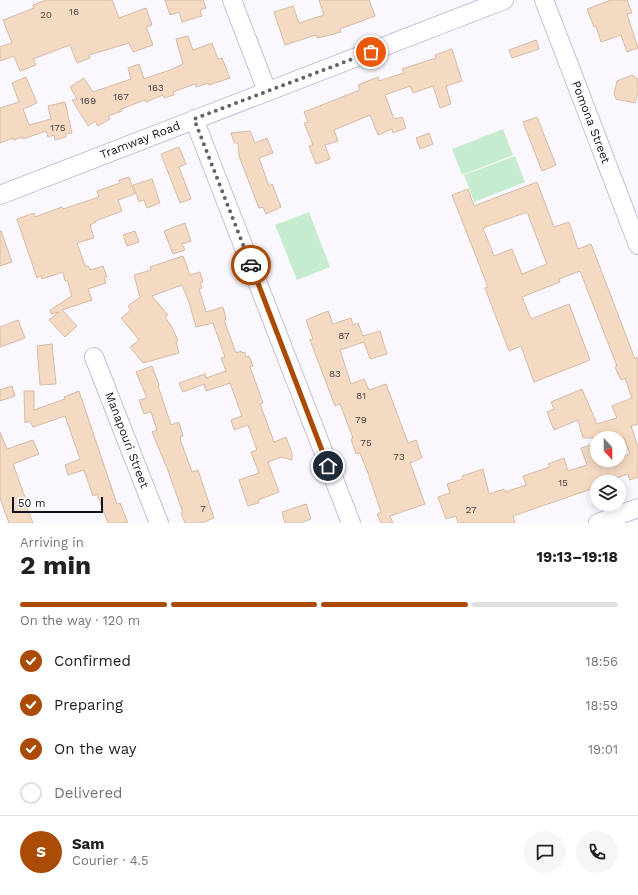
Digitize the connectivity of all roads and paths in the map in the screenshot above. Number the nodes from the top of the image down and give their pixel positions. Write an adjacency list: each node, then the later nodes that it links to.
1 (232, 0): 4 (street)
2 (504, 0): 4 (street, Tramway Road)
3 (544, 0): 7 (street, Pomona Street)
4 (267, 92): 5 (street, Tramway Road)
5 (194, 119): 6 (street, Tramway Road); 11 (street)
6 (0, 195)
7 (638, 245)
8 (94, 357): 10 (street, Manapouri Street)
9 (638, 508): 12 (street)
10 (159, 523)
11 (350, 523)
12 (598, 523)

